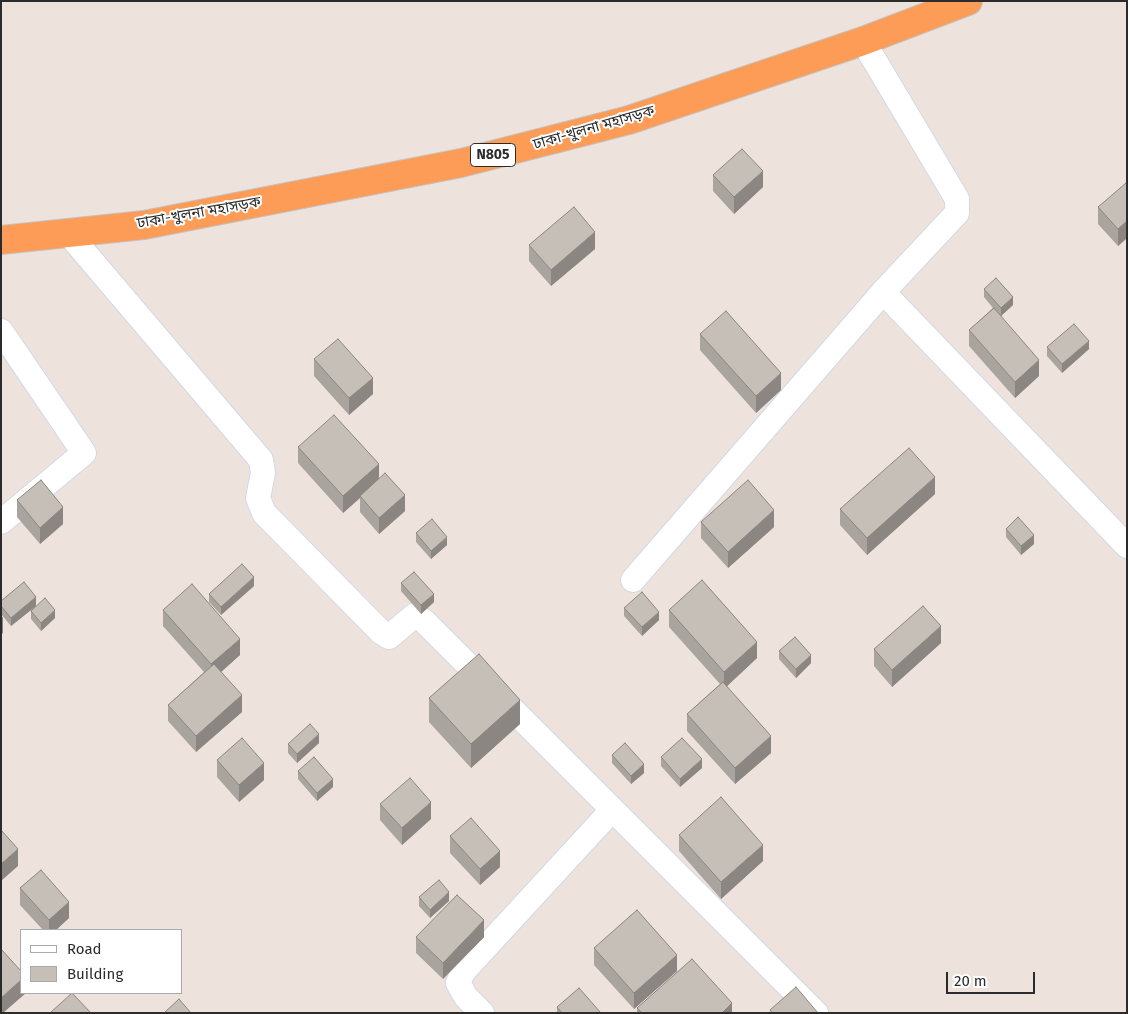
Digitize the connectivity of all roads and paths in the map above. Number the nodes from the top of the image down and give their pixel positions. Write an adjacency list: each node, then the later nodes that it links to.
1 (968, 1): 2 (highway, ঢাকা-খুলনা মহাসড়ক / N805)
2 (863, 42): 3 (highway, ঢাকা-খুলনা মহাসড়ক / N805); 5 (street)
3 (68, 233): 4 (highway, ঢাকা-খুলনা মহাসড়ক / N805); 10 (street)
4 (1, 240)
5 (883, 292): 8 (street); 9 (street)
6 (1, 331): 7 (street)
7 (1, 522)
8 (1127, 546)
9 (633, 580)
10 (612, 810): 11 (street); 12 (street)
11 (482, 1013)
12 (816, 1013)

